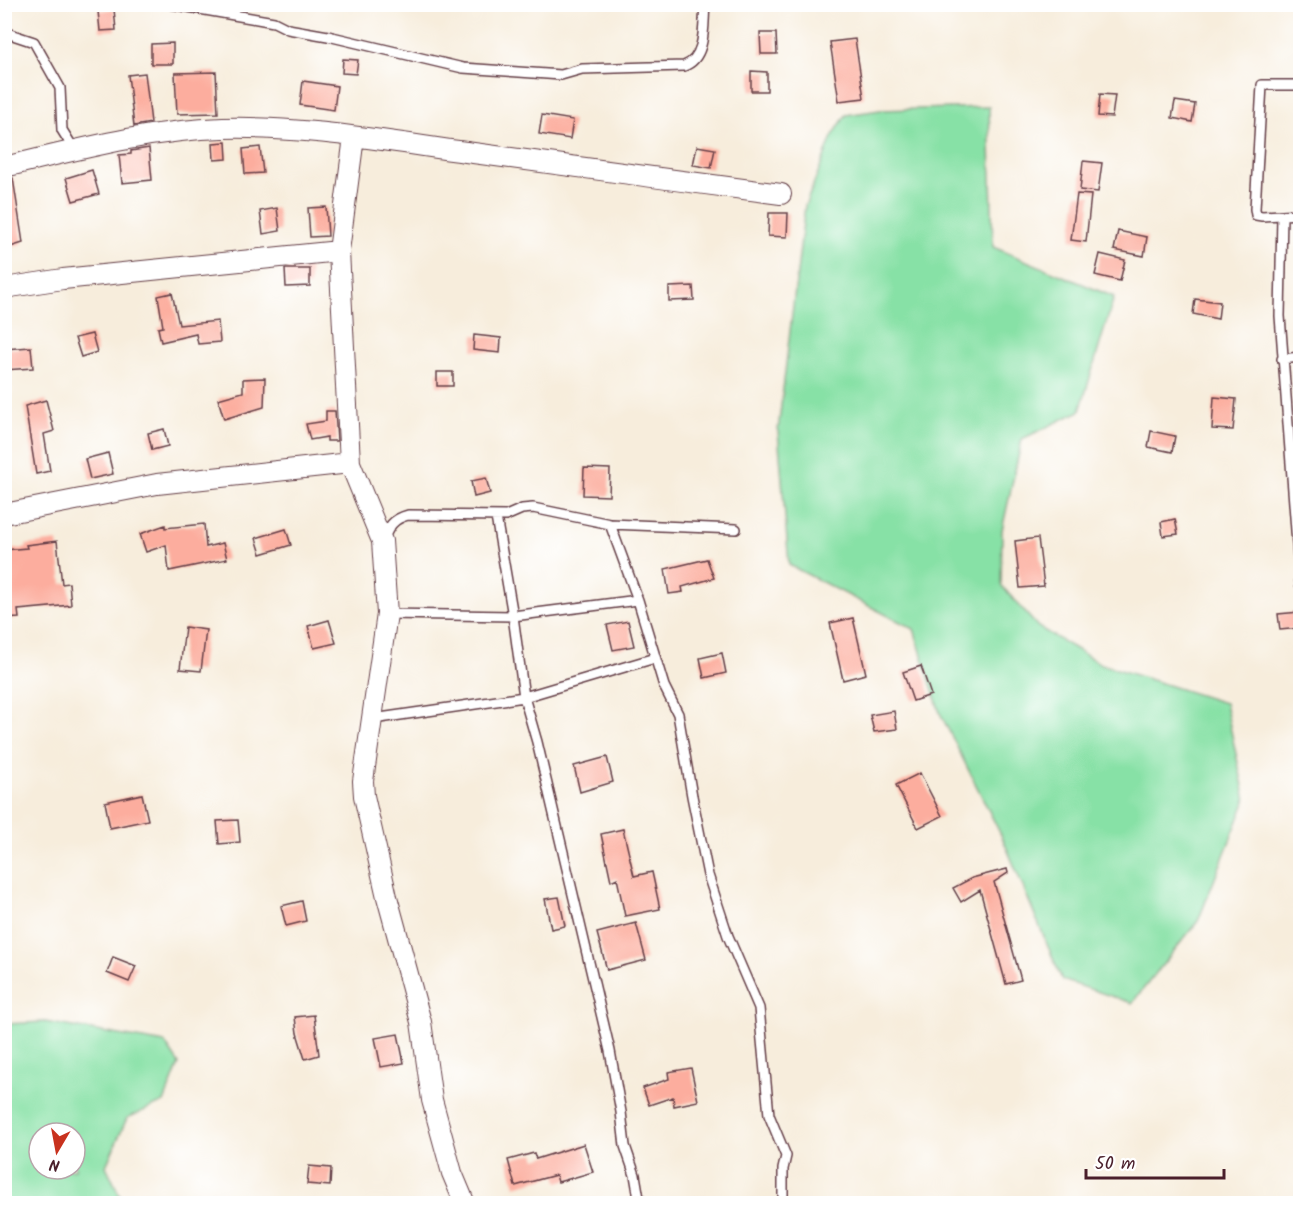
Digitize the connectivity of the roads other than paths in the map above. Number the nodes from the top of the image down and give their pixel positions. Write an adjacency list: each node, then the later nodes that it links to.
1 (171, 4): 2 (lane)
2 (705, 4)
3 (4, 32): 6 (lane)
4 (1300, 85): 10 (lane)
5 (354, 136): 6 (street); 8 (street); 11 (street)
6 (75, 151): 7 (street)
7 (4, 167)
8 (781, 194)
9 (1300, 214): 10 (lane)
10 (1282, 215): 14 (lane)
11 (339, 251): 12 (street); 15 (street)
12 (4, 288)
13 (1300, 357): 14 (lane)
14 (1282, 359): 21 (lane)
15 (350, 464): 16 (street); 20 (street)
16 (4, 513)
17 (496, 517): 18 (lane); 20 (lane); 24 (lane)
18 (610, 524): 19 (lane); 22 (lane)
19 (736, 529)
20 (382, 541): 23 (street)
21 (1300, 584)
22 (638, 600): 24 (lane); 25 (lane)
23 (387, 614): 24 (lane); 27 (street)
24 (513, 616): 26 (lane)
25 (656, 658): 26 (lane); 30 (lane)
26 (524, 697): 27 (lane); 29 (lane)
27 (373, 719): 28 (street)
28 (465, 1203)
29 (640, 1203)
30 (783, 1203)

